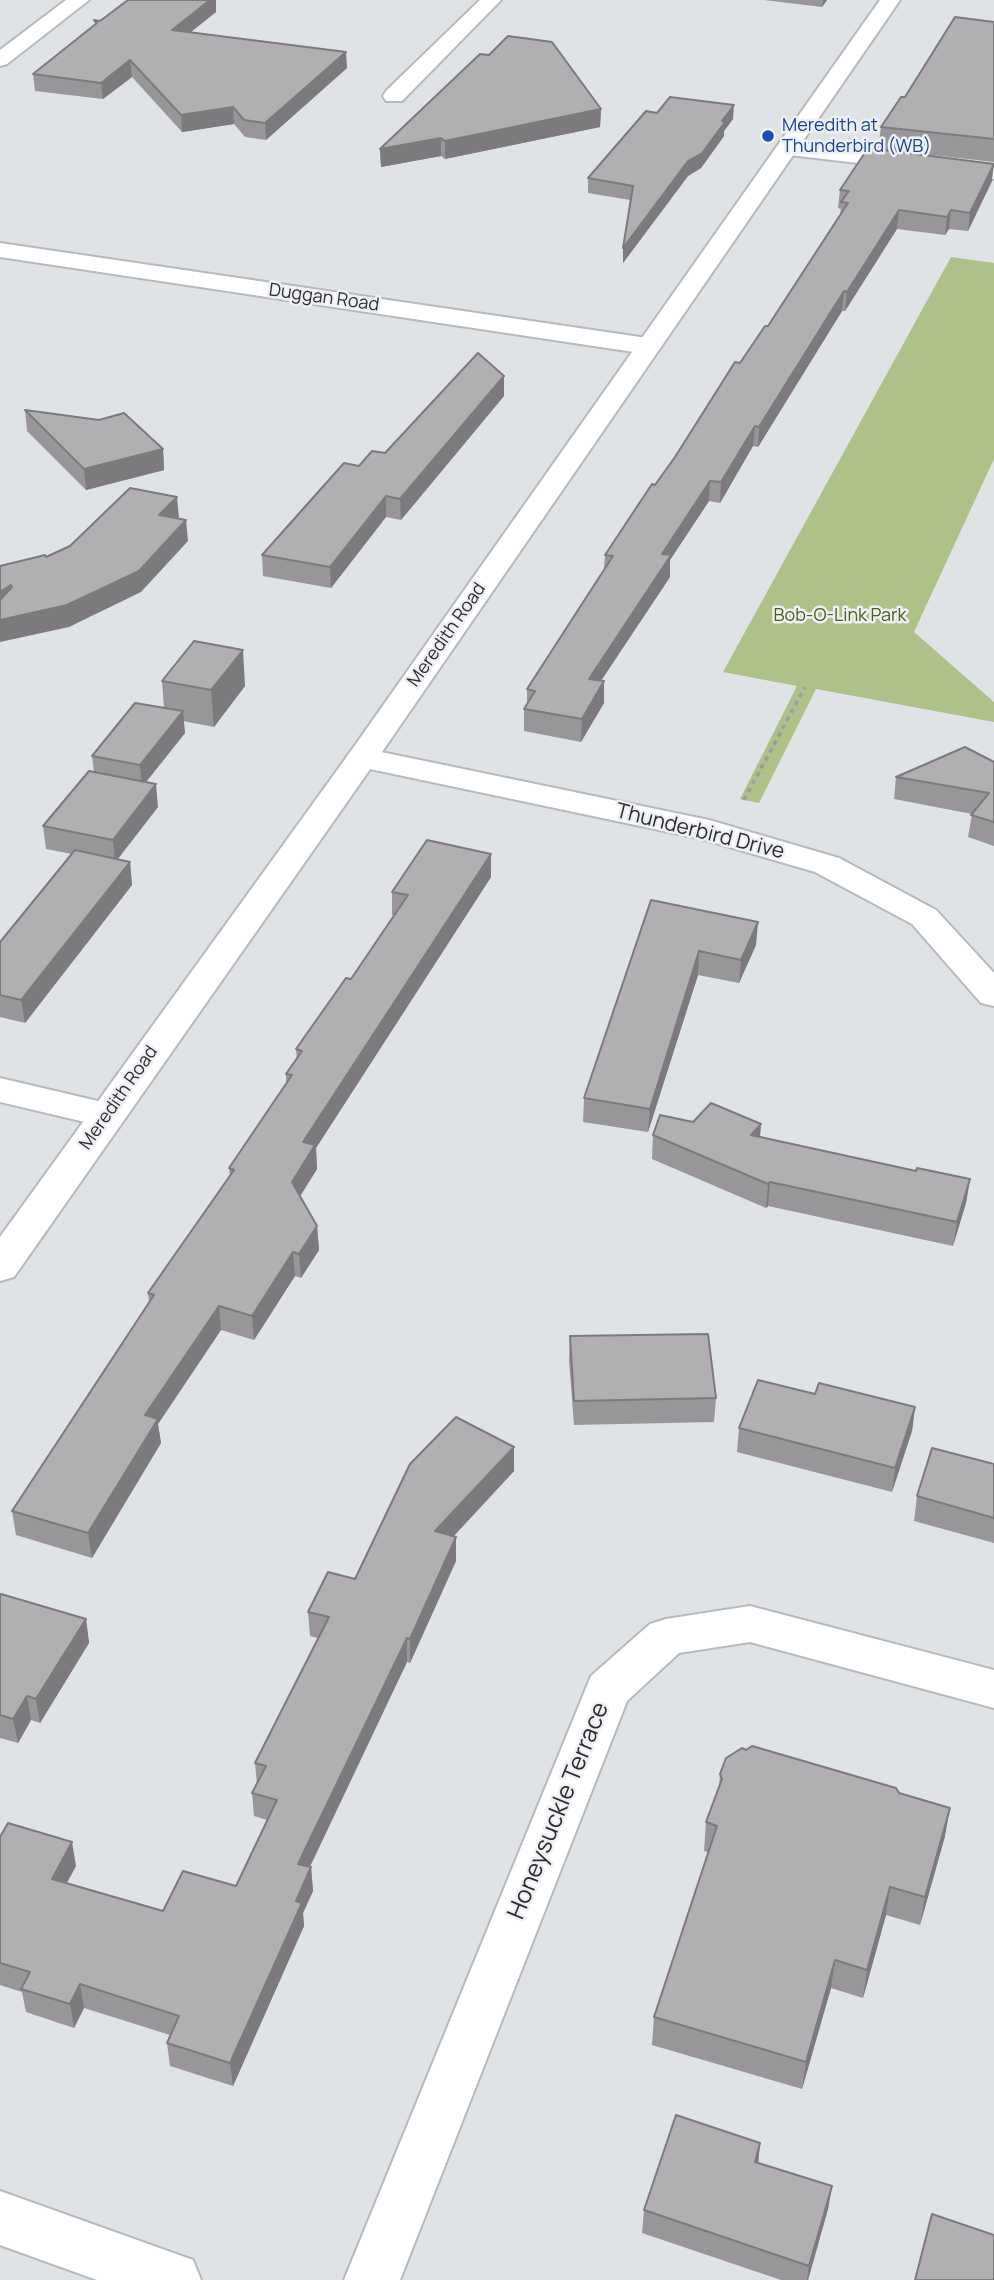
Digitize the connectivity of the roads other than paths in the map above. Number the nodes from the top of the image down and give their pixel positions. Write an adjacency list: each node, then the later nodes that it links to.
1 (79, 0): 4 (street)
2 (491, 0): 5 (street)
3 (890, 0): 6 (street, Meredith Road)
4 (0, 60)
5 (394, 96)
6 (789, 149): 7 (street); 9 (street, Meredith Road)
7 (994, 172)
8 (0, 250): 9 (street, Duggan Road)
9 (647, 346): 10 (street, Meredith Road)
10 (362, 758): 11 (street, Thunderbird Drive); 13 (street, Meredith Road)
11 (994, 995)
12 (0, 1090): 13 (street)
13 (106, 1115): 14 (street, Meredith Road)
14 (0, 1268)
15 (994, 1689): 18 (street, Honeysuckle Terrace)
16 (0, 2218): 17 (street)
17 (173, 2280)
18 (372, 2280)

